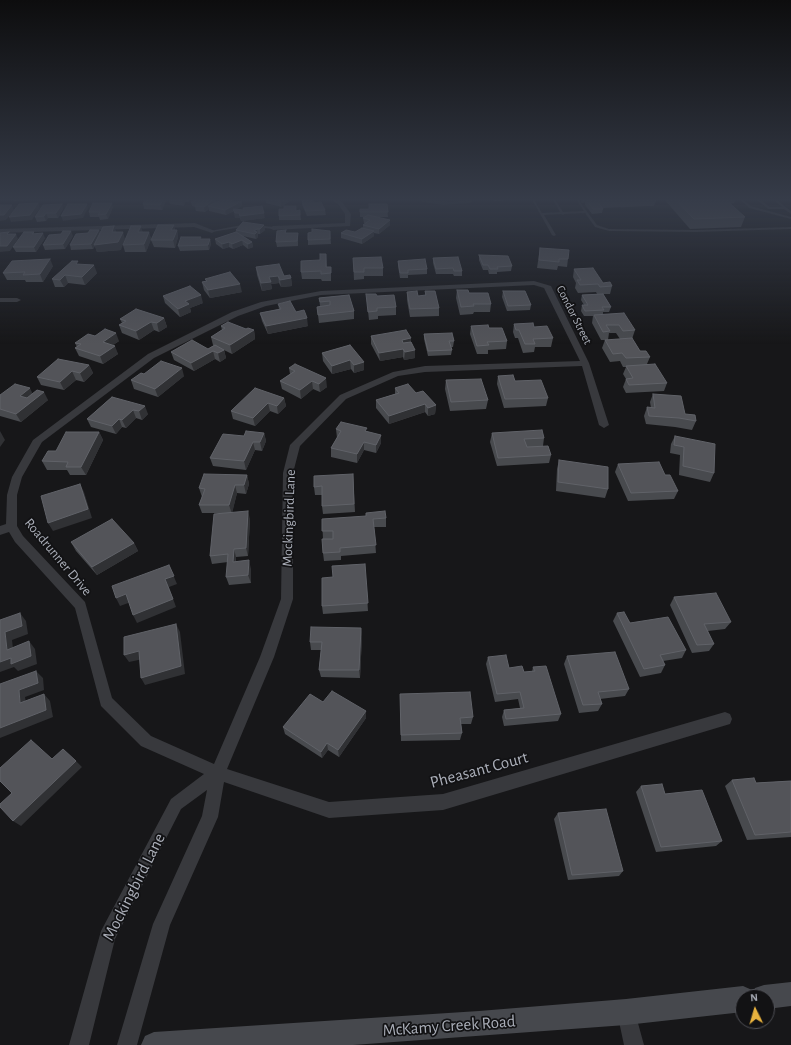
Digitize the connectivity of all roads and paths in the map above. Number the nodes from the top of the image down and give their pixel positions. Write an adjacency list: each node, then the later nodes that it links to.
1 (0, 300): 2 (street)
2 (17, 300)
3 (235, 314): 4 (street, Condor Street); 6 (street, Roadrunner Drive)
4 (585, 363): 5 (street, Condor Street); 9 (street, Mockingbird Lane)
5 (604, 424)
6 (11, 526): 7 (street); 9 (street, Roadrunner Drive)
7 (0, 531)
8 (725, 719): 9 (street, Pheasant Court)
9 (218, 773): 14 (street, Mockingbird Lane); 15 (street, Mockingbird Lane)
10 (791, 994): 11 (street)
11 (775, 996)
12 (735, 1000): 13 (street, McKamy Creek Road)
13 (626, 1012): 16 (street, McKamy Creek Road); 17 (street)
14 (79, 1045)
15 (127, 1045)
16 (154, 1045)
17 (634, 1045)

